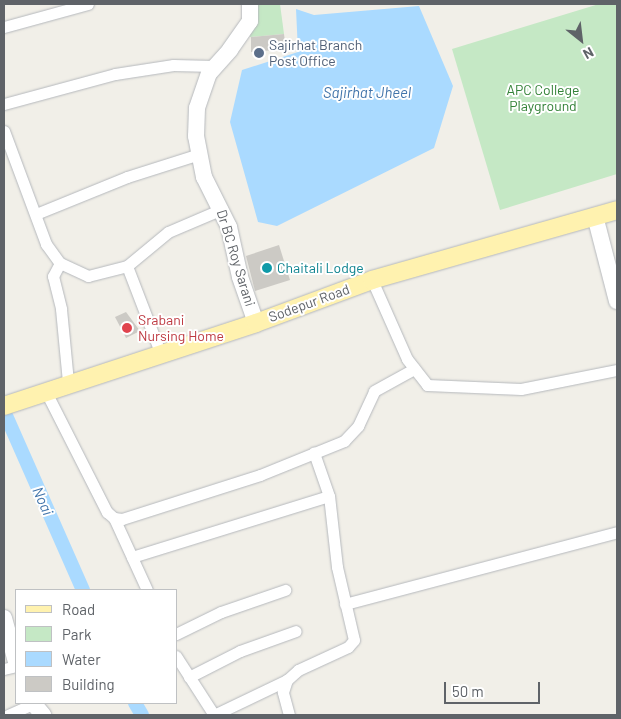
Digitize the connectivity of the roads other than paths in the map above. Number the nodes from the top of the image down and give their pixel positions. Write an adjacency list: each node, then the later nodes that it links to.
1 (88, 4): 3 (street)
2 (250, 4): 4 (street, Dr BC Roy Sarani)
3 (4, 27)
4 (214, 66): 5 (street); 7 (street, Dr BC Roy Sarani)
5 (4, 104)
6 (4, 130): 10 (street)
7 (200, 154): 8 (street, Dr BC Roy Sarani); 10 (street)
8 (222, 209): 13 (street); 16 (street, Dr BC Roy Sarani)
9 (617, 210): 11 (main road, Sodepur Road)
10 (36, 214): 12 (street)
11 (595, 216): 14 (main road, Sodepur Road); 15 (street)
12 (60, 263): 13 (street); 20 (street)
13 (127, 266): 17 (street)
14 (372, 280): 16 (main road, Sodepur Road); 18 (street)
15 (617, 301)
16 (256, 323): 17 (main road, Sodepur Road)
17 (160, 352): 20 (main road, Sodepur Road)
18 (414, 369): 19 (street); 23 (street)
19 (617, 370)
20 (68, 382): 21 (main road, Sodepur Road)
21 (46, 390): 22 (main road, Sodepur Road); 25 (street)
22 (4, 406)
23 (314, 453): 24 (street); 25 (street)
24 (329, 496): 27 (street); 30 (street)
25 (114, 518): 27 (street)
26 (617, 532): 30 (street)
27 (132, 557): 28 (street)
28 (147, 589)
29 (286, 590): 33 (street)
30 (345, 604): 37 (street)
31 (4, 618): 35 (street)
32 (296, 631): 36 (street)
33 (178, 633)
34 (178, 659): 36 (street)
35 (15, 660)
36 (189, 677): 40 (street)
37 (287, 680): 40 (street); 41 (street)
38 (37, 707): 39 (street)
39 (8, 715)
40 (214, 715)
41 (289, 715)

